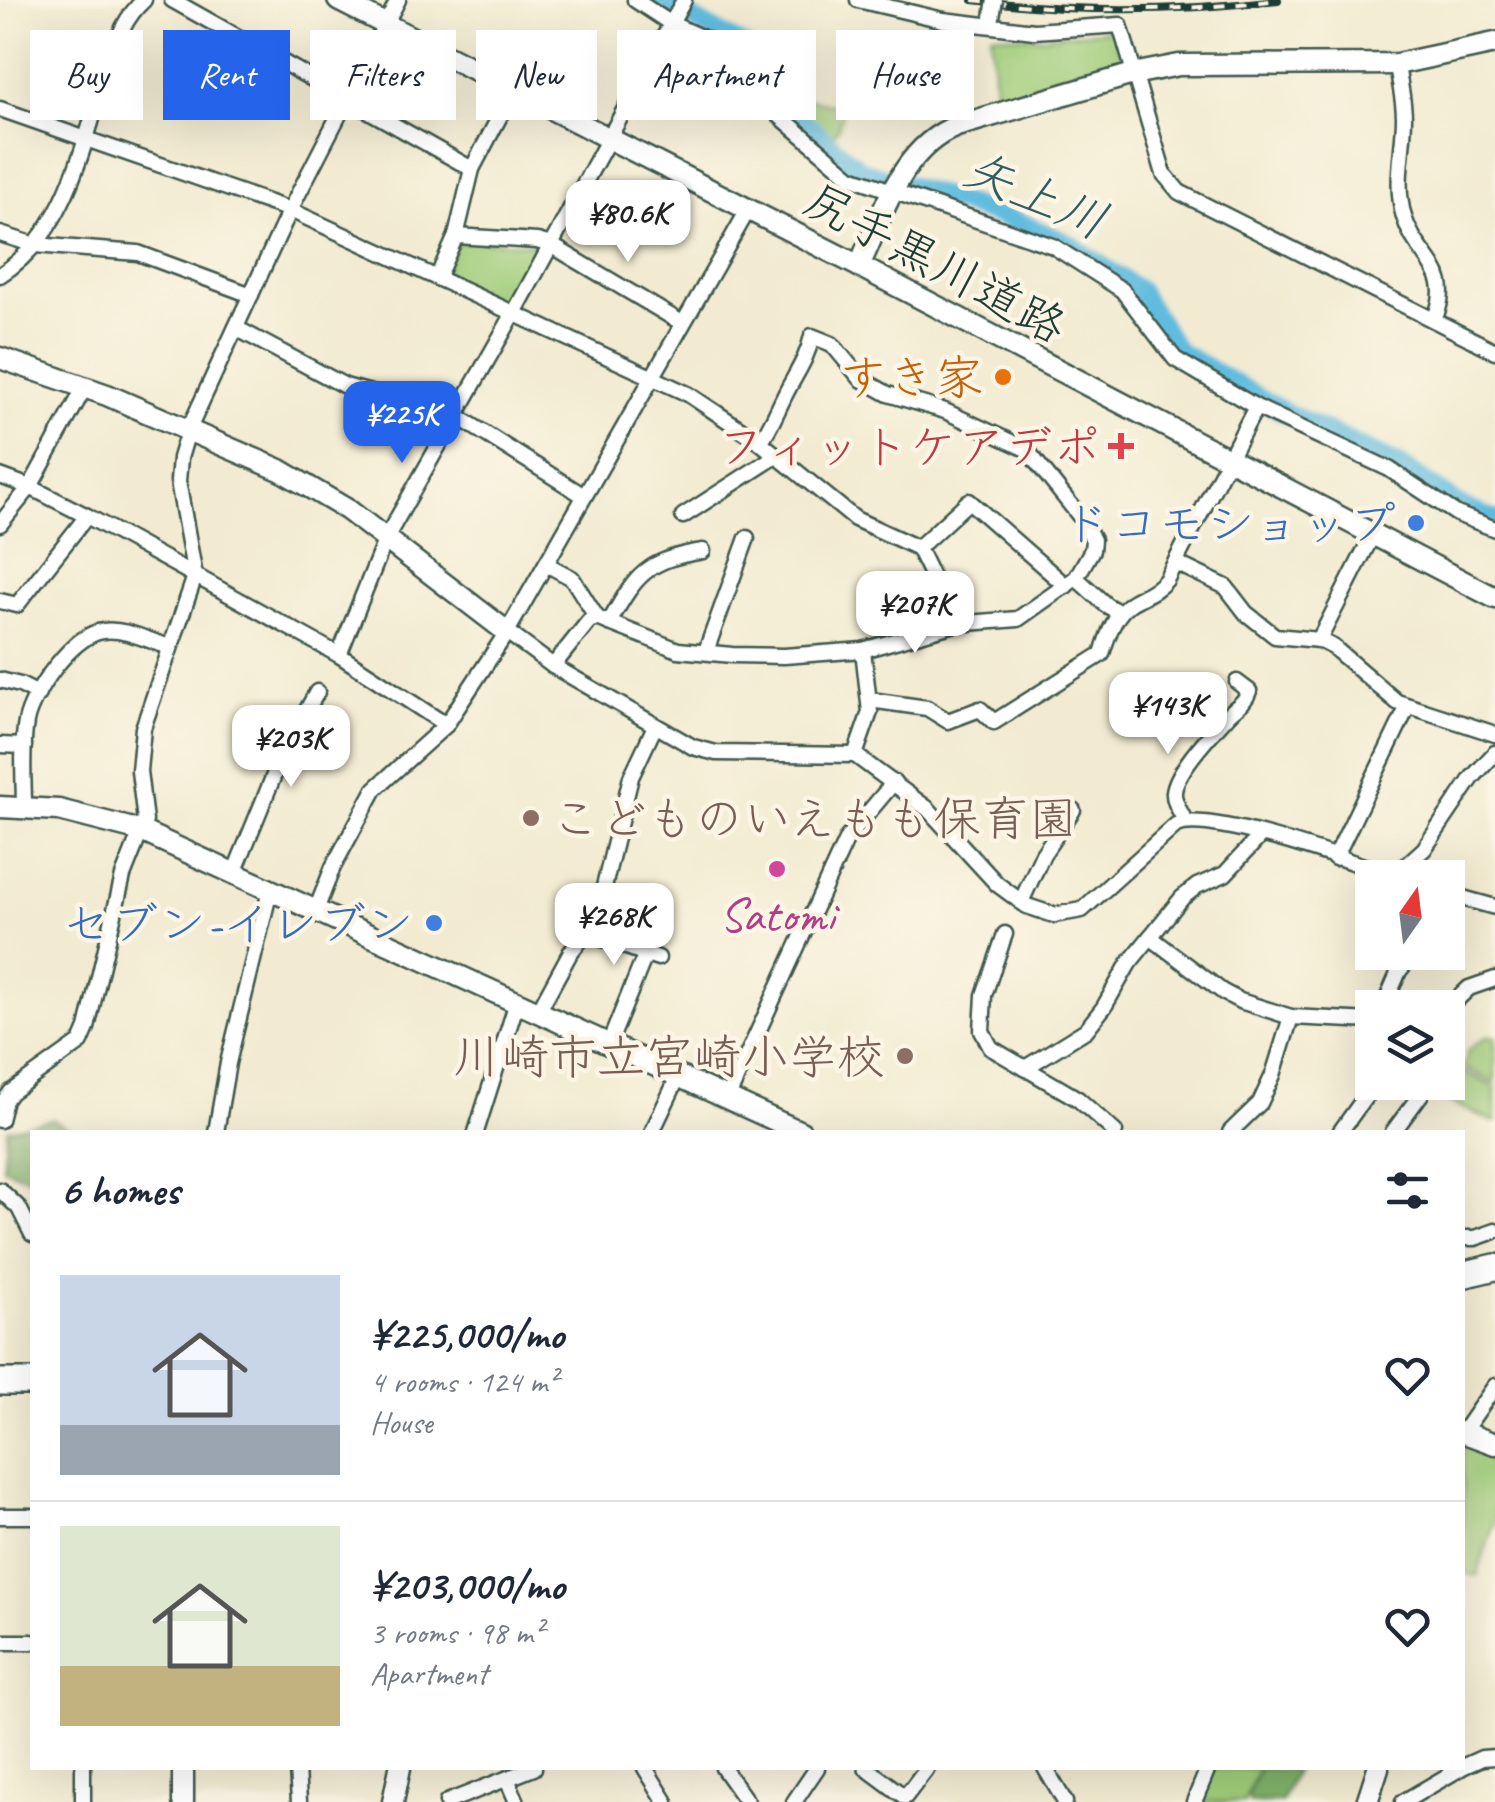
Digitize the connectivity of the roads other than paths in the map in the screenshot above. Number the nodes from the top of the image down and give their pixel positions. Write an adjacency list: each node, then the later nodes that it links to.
1 (172, 0): 16 (street)
2 (338, 0): 10 (street, 尻手黒川道路)
3 (398, 0): 10 (street)
4 (635, 0): 8 (street)
5 (858, 0): 9 (street)
6 (994, 0): 9 (street, bridge)
7 (134, 3): 22 (street)
8 (677, 11): 23 (street); 25 (street)
9 (991, 21): 15 (street)
10 (385, 24): 11 (street); 14 (street, 尻手黒川道路)
11 (382, 30)
12 (1495, 43): 13 (street)
13 (1397, 64): 15 (street); 37 (street)
14 (476, 72)
15 (1134, 74): 25 (street); 37 (street)
16 (310, 77)
17 (0, 109): 22 (street)
18 (339, 120): 26 (street)
19 (387, 120): 24 (street)
20 (497, 120): 24 (street)
21 (569, 120): 23 (street, 尻手黒川道路)
22 (85, 139): 26 (street); 30 (street)
23 (608, 140): 27 (street, 尻手黒川道路); 31 (street)
24 (472, 169): 29 (street)
25 (896, 187): 32 (street); 44 (street)
26 (290, 210): 34 (street); 35 (street)
27 (748, 210): 32 (street, 尻手黒川道路); 38 (street)
28 (0, 234): 30 (street)
29 (456, 236): 31 (street); 34 (street)
30 (35, 245): 33 (street); 35 (street)
31 (551, 245): 36 (street); 38 (street)
32 (860, 266): 49 (street, 尻手黒川道路)
33 (0, 275)
34 (437, 278): 36 (street)
35 (251, 295): 39 (street)
36 (514, 314): 42 (street); 45 (street)
37 (1434, 320): 40 (street)
38 (682, 323): 42 (street)
39 (236, 328): 45 (street); 46 (street)
40 (1495, 351)
41 (0, 358): 43 (street)
42 (650, 376): 47 (street); 52 (street)
43 (85, 388): 46 (street); 51 (street)
44 (1256, 407): 49 (street); 56 (street)
45 (456, 416): 52 (street); 58 (street)
46 (188, 431): 58 (street); 64 (street)
47 (760, 442): 48 (street); 65 (street)
48 (776, 456): 54 (street); 60 (street)
49 (1228, 460): 57 (street, 尻手黒川道路); 62 (street)
50 (0, 476): 51 (street)
51 (30, 487): 53 (street); 55 (street)
52 (584, 496): 63 (street)
53 (87, 516): 64 (street); 67 (street)
54 (683, 516)
55 (0, 524)
56 (1495, 529)
57 (1373, 534): 66 (street, 尻手黒川道路); 72 (street)
58 (386, 538): 71 (street); 76 (street)
59 (747, 538): 74 (street)
60 (918, 548): 65 (street); 70 (street)
61 (704, 551): 69 (street)
62 (1176, 563): 68 (street); 72 (street)
63 (546, 564): 69 (street); 71 (street)
64 (195, 576): 73 (street); 76 (street)
65 (1071, 582): 68 (street); 70 (street)
66 (1495, 598)
67 (0, 601)
68 (1120, 613): 82 (street)
69 (603, 620): 74 (street); 77 (street)
70 (955, 624): 75 (street)
71 (508, 632): 77 (street); 84 (street)
72 (1319, 640): 83 (street)
73 (170, 647): 81 (street); 96 (street)
74 (706, 650): 75 (street)
75 (862, 650): 82 (street)
76 (339, 655): 84 (street)
77 (553, 666): 85 (street)
78 (0, 680): 81 (street)
79 (1237, 682): 95 (street)
80 (316, 692): 101 (street)
81 (38, 694): 88 (street)
82 (870, 700): 90 (street)
83 (1408, 706): 86 (street); 98 (street)
84 (446, 725): 106 (street)
85 (654, 726): 90 (street); 107 (street)
86 (1495, 734)
87 (0, 744): 88 (street)
88 (24, 746): 93 (street)
89 (1495, 753): 99 (street)
90 (855, 756): 91 (street)
91 (894, 782): 103 (street); 119 (street)
92 (0, 807): 93 (street)
93 (24, 808): 96 (street)
94 (1073, 810): 103 (street)
95 (1185, 821): 97 (street); 103 (street)
96 (142, 830): 101 (street); 122 (street)
97 (1261, 835): 98 (street); 109 (street)
98 (1335, 858): 100 (street)
99 (1413, 860)
100 (1355, 864)
101 (234, 873): 102 (street)
102 (270, 890): 106 (street); 123 (street)
103 (1021, 902)
104 (1465, 902): 105 (street)
105 (1495, 907)
106 (316, 910): 112 (street)
107 (586, 933): 113 (street); 116 (street)
108 (1005, 934): 117 (street)
109 (1150, 936): 114 (street); 117 (street)
110 (1495, 979): 111 (street)
111 (1465, 992)
112 (517, 1002): 113 (street); 124 (street)
113 (538, 1012): 116 (street)
114 (1291, 1016): 115 (street); 128 (street)
115 (1355, 1020)
116 (610, 1044): 118 (street)
117 (1025, 1068): 127 (street)
118 (678, 1077): 119 (street); 125 (street)
119 (728, 1098): 126 (street)
120 (1363, 1100): 129 (street)
121 (1417, 1100): 130 (street)
122 (0, 1120)
123 (216, 1130)
124 (477, 1130)
125 (653, 1130)
126 (797, 1130)
127 (1113, 1130)
128 (1232, 1130)
129 (1341, 1130)
130 (1394, 1130)
131 (0, 1190): 132 (street)
132 (30, 1230)
133 (1495, 1231): 134 (street)
134 (1465, 1238)
135 (1495, 1267): 136 (highway)
136 (1465, 1274)
137 (1495, 1284): 138 (highway)
138 (1465, 1291)
139 (0, 1367): 140 (highway)
140 (30, 1367)
141 (0, 1382): 142 (highway)
142 (30, 1382)
143 (1495, 1386): 144 (street)
144 (1465, 1429)
145 (1465, 1433): 146 (street)
146 (1495, 1444)
147 (0, 1516): 148 (street)
148 (30, 1516)
149 (0, 1642): 150 (street)
150 (30, 1642)
151 (1495, 1757): 152 (street)
152 (1465, 1766)
153 (82, 1770): 169 (street)
154 (183, 1770): 170 (street)
155 (297, 1770): 171 (street)
156 (400, 1770): 172 (street)
157 (528, 1770): 167 (street)
158 (646, 1770): 175 (street)
159 (724, 1770): 176 (street)
160 (812, 1770): 177 (street)
161 (868, 1770): 168 (street)
162 (925, 1770): 168 (street)
163 (1048, 1770): 178 (street)
164 (1207, 1770): 179 (street)
165 (1377, 1770): 180 (street)
166 (1457, 1770): 181 (street)
167 (506, 1778): 173 (street); 174 (street)
168 (902, 1800)
169 (82, 1802)
170 (183, 1802)
171 (299, 1802)
172 (394, 1802)
173 (448, 1802)
174 (517, 1802)
175 (666, 1802)
176 (747, 1802)
177 (794, 1802)
178 (1065, 1802)
179 (1194, 1802)
180 (1368, 1802)
181 (1402, 1802)

